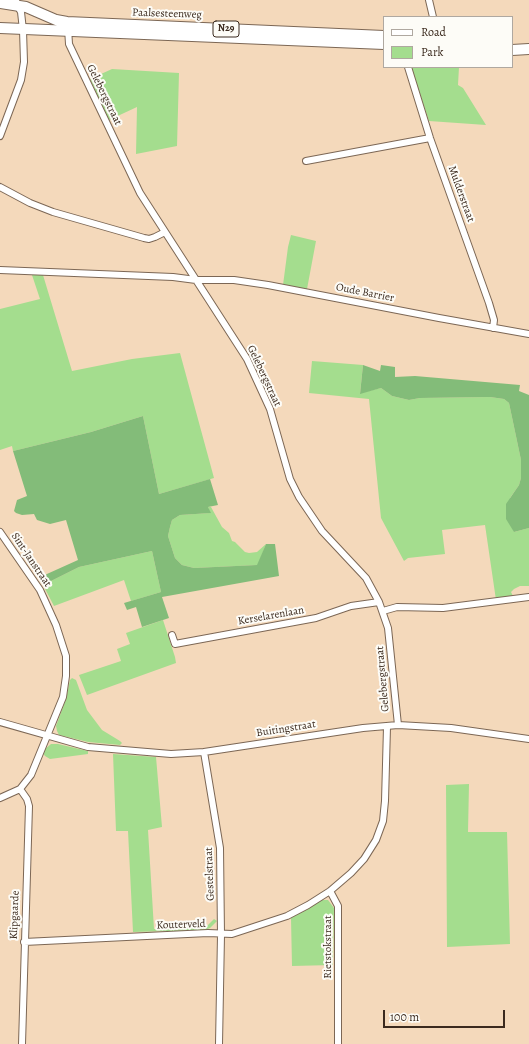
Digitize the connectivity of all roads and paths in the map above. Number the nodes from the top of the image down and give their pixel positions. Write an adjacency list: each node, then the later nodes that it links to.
1 (429, 0): 4 (street)
2 (0, 3): 3 (main road, Paalsesteenweg / N29)
3 (17, 3): 5 (main road, Paalsesteenweg / N29); 7 (street)
4 (433, 16)
5 (68, 26): 7 (main road, Paalsesteenweg / N29); 8 (main road, Paalsesteenweg / N29); 9 (main road, Paalsesteenweg / N29); 17 (street, Gelebergstraat)
6 (0, 28): 7 (main road, Paalsesteenweg / N29)
7 (24, 30): 13 (street)
8 (383, 36)
9 (383, 44)
10 (529, 49): 11 (main road)
11 (513, 50)
12 (408, 68): 14 (street, Mulderstraat)
13 (0, 136)
14 (430, 138): 15 (street); 20 (street, Mulderstraat)
15 (306, 161)
16 (0, 187): 17 (street)
17 (164, 232): 19 (street, Gelebergstraat)
18 (0, 270): 19 (street, Oude Barrier)
19 (196, 280): 20 (street, Oude Barrier); 24 (street, Gelebergstraat)
20 (493, 328): 21 (street, Oude Barrier)
21 (529, 334)
22 (0, 532): 30 (street, Sint-Janstraat)
23 (529, 597): 25 (street)
24 (379, 602): 25 (street, Gelebergstraat); 26 (street, Kerselarenlaan)
25 (383, 611): 28 (street, Gelebergstraat)
26 (172, 635)
27 (0, 722): 30 (street, Buitingstraat)
28 (398, 725): 29 (street, Buitingstraat); 31 (street, Buitingstraat)
29 (387, 726): 32 (street, Buitingstraat); 35 (street)
30 (46, 736): 32 (street, Buitingstraat); 33 (street, Sint-Janstraat)
31 (529, 739)
32 (204, 752): 36 (street, Gestelstraat)
33 (20, 788): 34 (street); 37 (street, Klipgaarde)
34 (0, 798)
35 (330, 891): 36 (street, Kouterveld); 40 (street, Rietstokstraat)
36 (221, 935): 37 (street, Kouterveld); 39 (street, Gestelstraat)
37 (24, 942): 38 (street, Klipgaarde)
38 (22, 1044)
39 (220, 1044)
40 (338, 1044)

